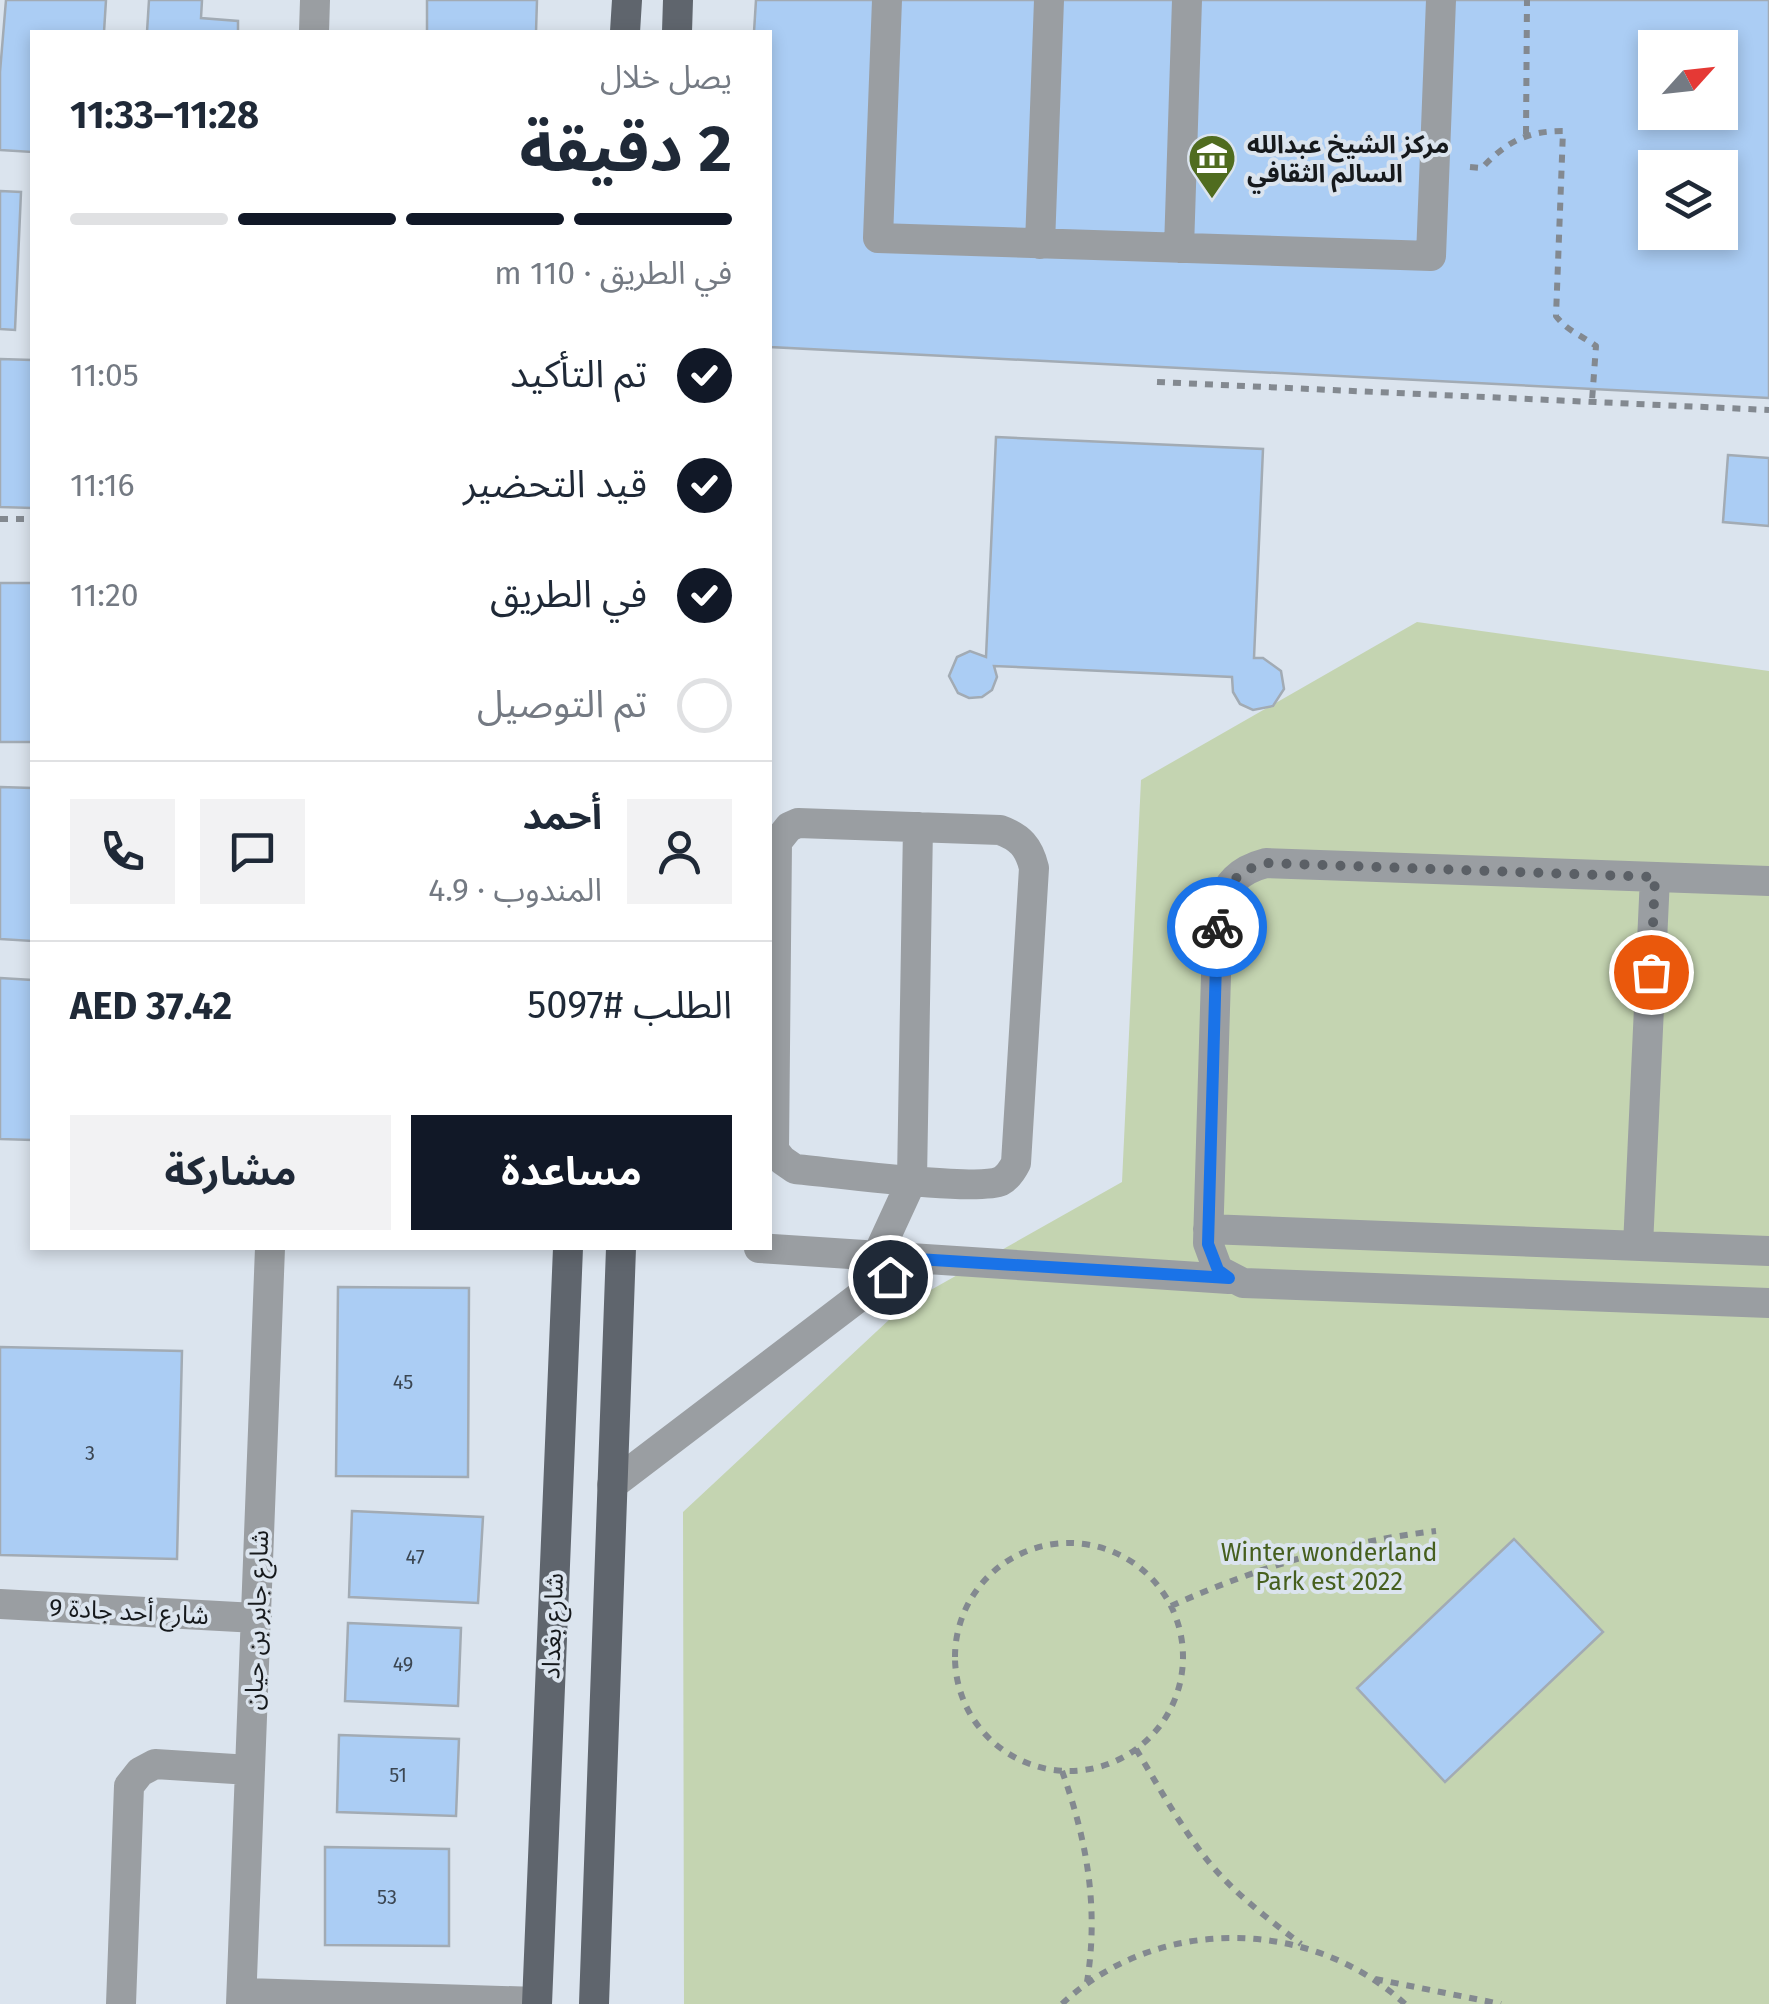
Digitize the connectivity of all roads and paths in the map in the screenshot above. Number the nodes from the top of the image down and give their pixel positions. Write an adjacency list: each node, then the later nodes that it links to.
1 (315, 0): 9 (street)
2 (626, 0): 10 (main road)
3 (678, 0): 11 (main road)
4 (888, 0): 14 (street)
5 (1049, 0): 14 (street)
6 (1187, 0): 15 (street)
7 (1440, 0): 13 (street)
8 (1528, 0): 12 (path)
9 (314, 30)
10 (625, 30)
11 (677, 30)
12 (1526, 134): 13 (path); 17 (path)
13 (1434, 164): 15 (street)
14 (1040, 244): 15 (street)
15 (1178, 248)
16 (1157, 382): 17 (path)
17 (1592, 401): 18 (path)
18 (1769, 410)
19 (0, 519): 20 (path)
20 (30, 519)
21 (918, 828): 24 (street); 24 (street); 24 (street)
22 (1655, 877): 23 (street); 25 (street); 26 (street)
23 (1769, 881)
24 (912, 1180): 32 (street)
25 (1208, 1229): 26 (street); 34 (street)
26 (1638, 1246): 31 (street)
27 (772, 1249): 32 (street)
28 (270, 1250): 40 (street, شارع جابر بن حيان)
29 (568, 1250): 49 (main road, شارع بغداد)
30 (621, 1250): 36 (main road)
31 (1769, 1251)
32 (877, 1256): 33 (street)
33 (917, 1259): 34 (street); 36 (street)
34 (1229, 1278): 35 (street)
35 (1769, 1303)
36 (612, 1485): 51 (main road)
37 (1436, 1531): 39 (path)
38 (0, 1604): 40 (street, شارع أحد جادة 9)
39 (1172, 1606): 41 (path); 43 (path)
40 (257, 1618): 42 (street, شارع جابر بن حيان)
41 (1136, 1749): 43 (path); 44 (path)
42 (250, 1770): 48 (street, شارع جابر بن حيان); 50 (street)
43 (1062, 1771): 46 (path)
44 (1306, 1948): 45 (path); 46 (path)
45 (1373, 1978): 54 (path); 55 (path)
46 (1086, 1983): 47 (path)
47 (1073, 1994): 52 (path); 53 (path)
48 (242, 1998): 49 (street, شارع جابر بن حيان)
49 (537, 2003)
50 (120, 2004)
51 (594, 2004)
52 (1062, 2004)
53 (1080, 2004)
54 (1405, 2004)
55 (1501, 2004)

